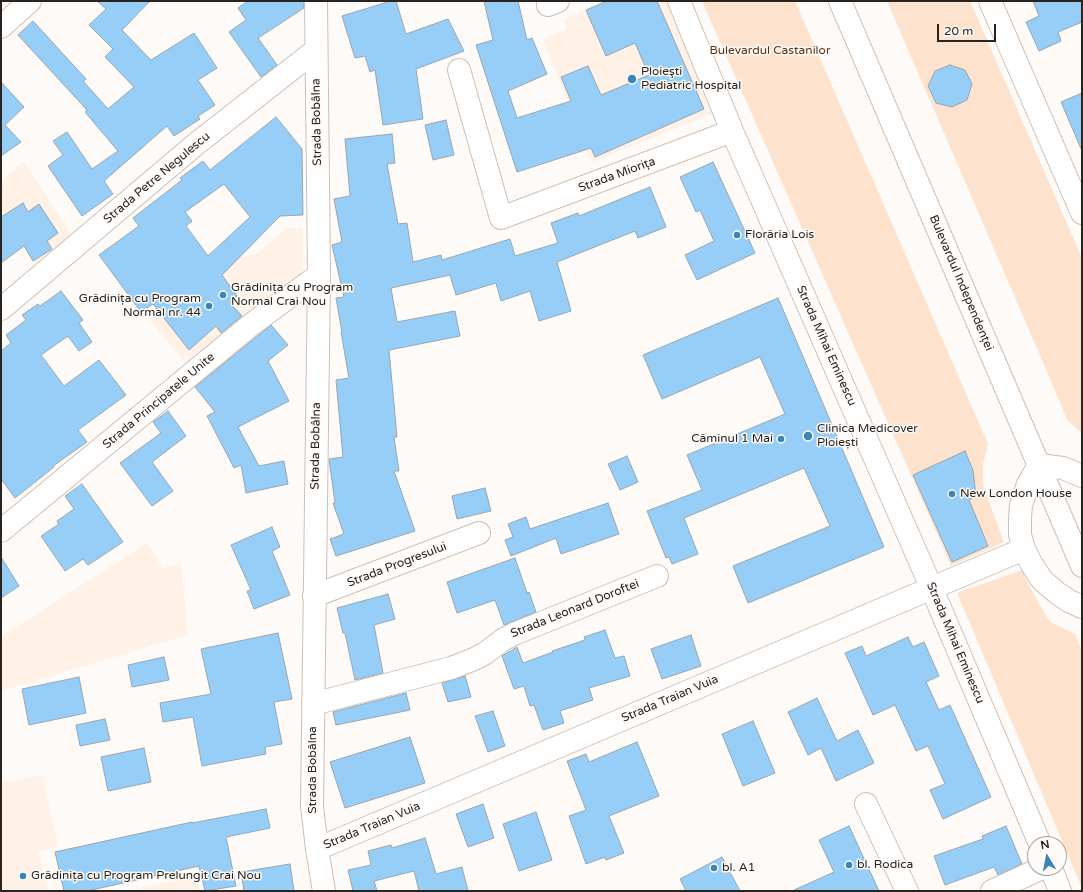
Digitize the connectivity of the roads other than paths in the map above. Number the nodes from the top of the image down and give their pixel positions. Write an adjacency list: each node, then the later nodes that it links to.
1 (30, 1): 6 (street)
2 (316, 1): 7 (street, Strada Bobâlna)
3 (679, 1): 9 (street, Strada Mihai Eminescu)
4 (840, 1): 13 (street, Bulevardul Independenței)
5 (990, 1): 10 (street)
6 (1, 27)
7 (316, 50): 11 (street, Strada Bobâlna); 12 (street, Strada Petre Negulescu)
8 (459, 70): 9 (street, Strada Miorița)
9 (732, 131): 20 (street, Strada Mihai Eminescu)
10 (1082, 213)
11 (319, 275): 15 (street, Strada Principatele Unite); 21 (street, Strada Bobâlna)
12 (1, 310)
13 (1038, 465): 14 (street); 17 (street); 18 (street, Bulevardul Independenței)
14 (1082, 476)
15 (1, 531)
16 (479, 533): 21 (street, Strada Progresului)
17 (1024, 549): 20 (street, Strada Traian Vuia); 22 (street)
18 (1082, 566)
19 (657, 576): 23 (street, Strada Leonard Doroftei)
20 (932, 589): 25 (street, Strada Mihai Eminescu); 26 (street, Strada Traian Vuia)
21 (314, 596): 23 (street, Strada Bobâlna)
22 (1082, 607)
23 (313, 704): 26 (street, Strada Bobâlna)
24 (866, 804): 30 (street)
25 (1037, 836)
26 (317, 849): 29 (street, Strada Bobâlna)
27 (1027, 875): 31 (street)
28 (1054, 876): 32 (street)
29 (324, 891)
30 (907, 891)
31 (992, 891)
32 (1060, 891)

